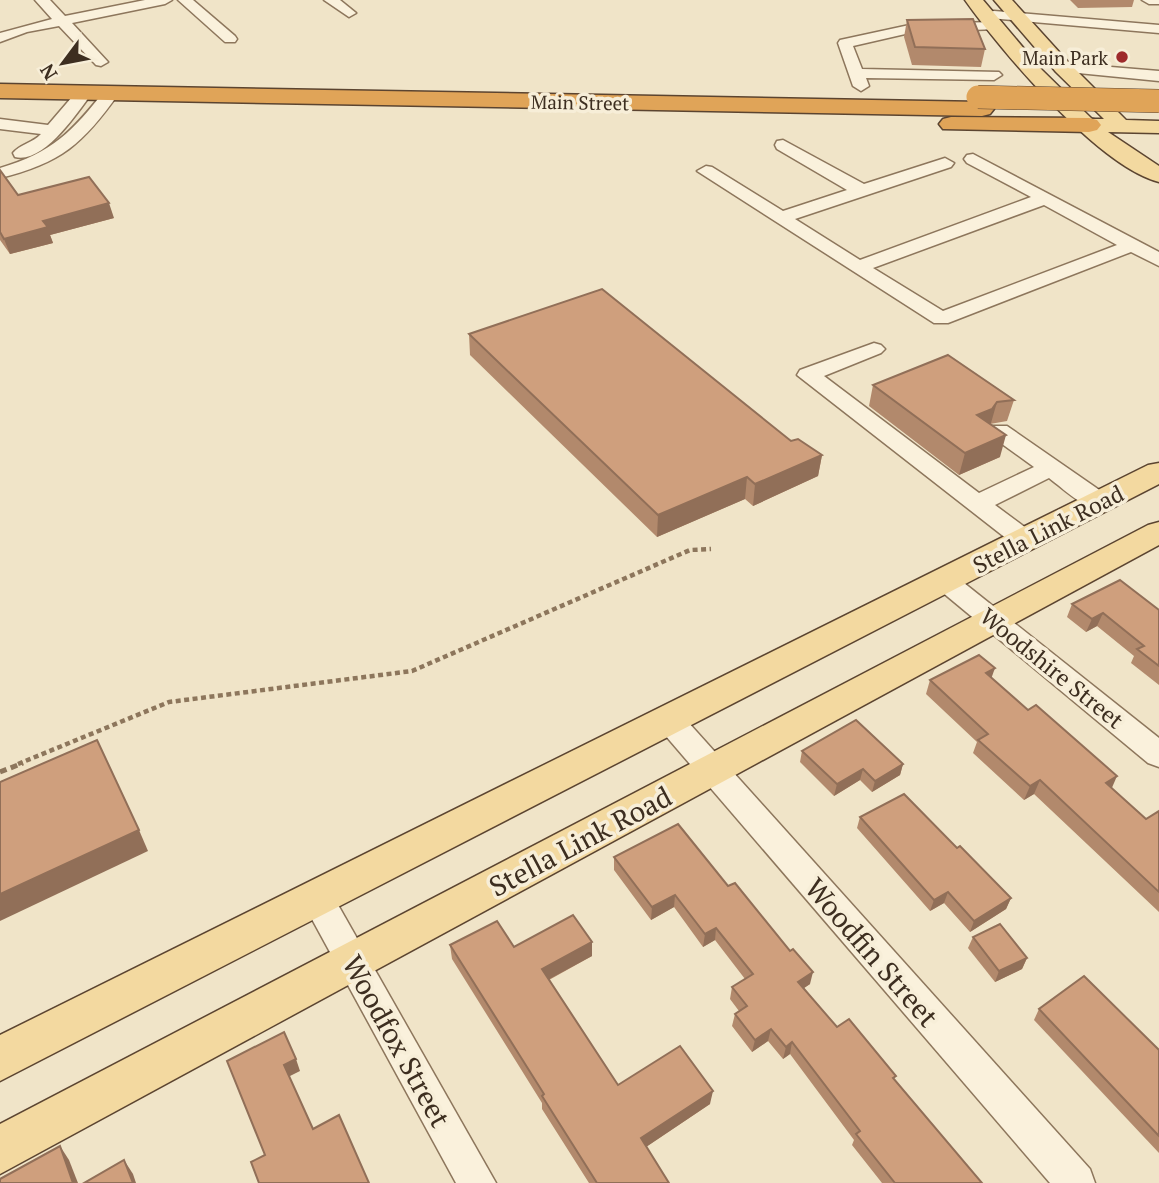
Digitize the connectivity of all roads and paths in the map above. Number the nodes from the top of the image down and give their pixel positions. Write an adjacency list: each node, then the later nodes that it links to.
1 (42, 0): 11 (street)
2 (165, 0): 11 (street)
3 (185, 0): 15 (street)
4 (331, 0): 8 (street)
5 (1003, 0): 10 (main road)
6 (1149, 0): 7 (street)
7 (1159, 0)
8 (349, 13)
9 (984, 13): 10 (street); 21 (street); 23 (main road)
10 (1017, 16): 12 (street); 18 (main road)
11 (62, 21): 14 (street); 17 (street)
12 (1095, 24): 13 (street); 16 (street)
13 (1159, 29)
14 (0, 38)
15 (230, 38)
16 (1115, 41)
17 (101, 62)
18 (1063, 68): 19 (street); 25 (main road)
19 (1159, 76)
20 (0, 80): 22 (highway, Main Street)
21 (859, 80): 22 (highway); 28 (highway)
22 (128, 90): 27 (highway, Main Street); 28 (highway, Main Street); 32 (highway); 43 (street)
23 (1051, 90): 25 (main road); 28 (highway); 33 (main road)
24 (0, 91): 27 (highway, Main Street)
25 (1086, 91): 26 (main road); 34 (main road)
26 (1159, 92): 30 (main road)
27 (85, 93): 36 (street)
28 (986, 93): 29 (highway, Main Street, bridge); 30 (highway, Main Street); 32 (highway)
29 (1159, 101)
30 (1159, 115)
31 (0, 124): 36 (street)
32 (1012, 125): 33 (highway)
33 (1089, 125): 34 (main road); 44 (main road)
34 (1122, 126): 35 (main road); 38 (main road)
35 (1159, 127)
36 (55, 131): 40 (street)
37 (783, 145): 45 (street)
38 (1159, 153)
39 (973, 159): 46 (street)
40 (0, 160)
41 (945, 163): 45 (street)
42 (706, 171): 47 (street)
43 (0, 173)
44 (1159, 175)
45 (862, 191): 47 (street)
46 (1046, 198): 48 (street); 50 (street)
47 (781, 218): 50 (street)
48 (1133, 245): 49 (street); 50 (street)
49 (1159, 260)
50 (858, 267)
51 (874, 349): 56 (street)
52 (999, 431): 53 (street)
53 (1050, 468): 55 (street); 56 (street)
54 (1159, 472): 55 (main road, Stella Link Road)
55 (1099, 502): 58 (main road, Stella Link Road)
56 (977, 504): 58 (street)
57 (1159, 532): 61 (main road, Stella Link Road)
58 (1025, 540): 60 (main road, Stella Link Road)
59 (711, 549): 65 (path)
60 (945, 581): 61 (street, Woodshire Street); 62 (main road, Stella Link Road)
61 (994, 620): 63 (street, Woodshire Street); 64 (main road, Stella Link Road)
62 (669, 720): 64 (street, Woodfin Street); 66 (main road, Stella Link Road)
63 (1159, 755)
64 (713, 770): 67 (main road, Stella Link Road); 71 (street, Woodfin Street)
65 (0, 772)
66 (317, 899): 67 (street, Woodfox Street); 68 (main road, Stella Link Road)
67 (352, 962): 69 (main road, Stella Link Road); 70 (street, Woodfox Street)
68 (4, 1054)
69 (0, 1150)
70 (477, 1183)
71 (1076, 1183)

